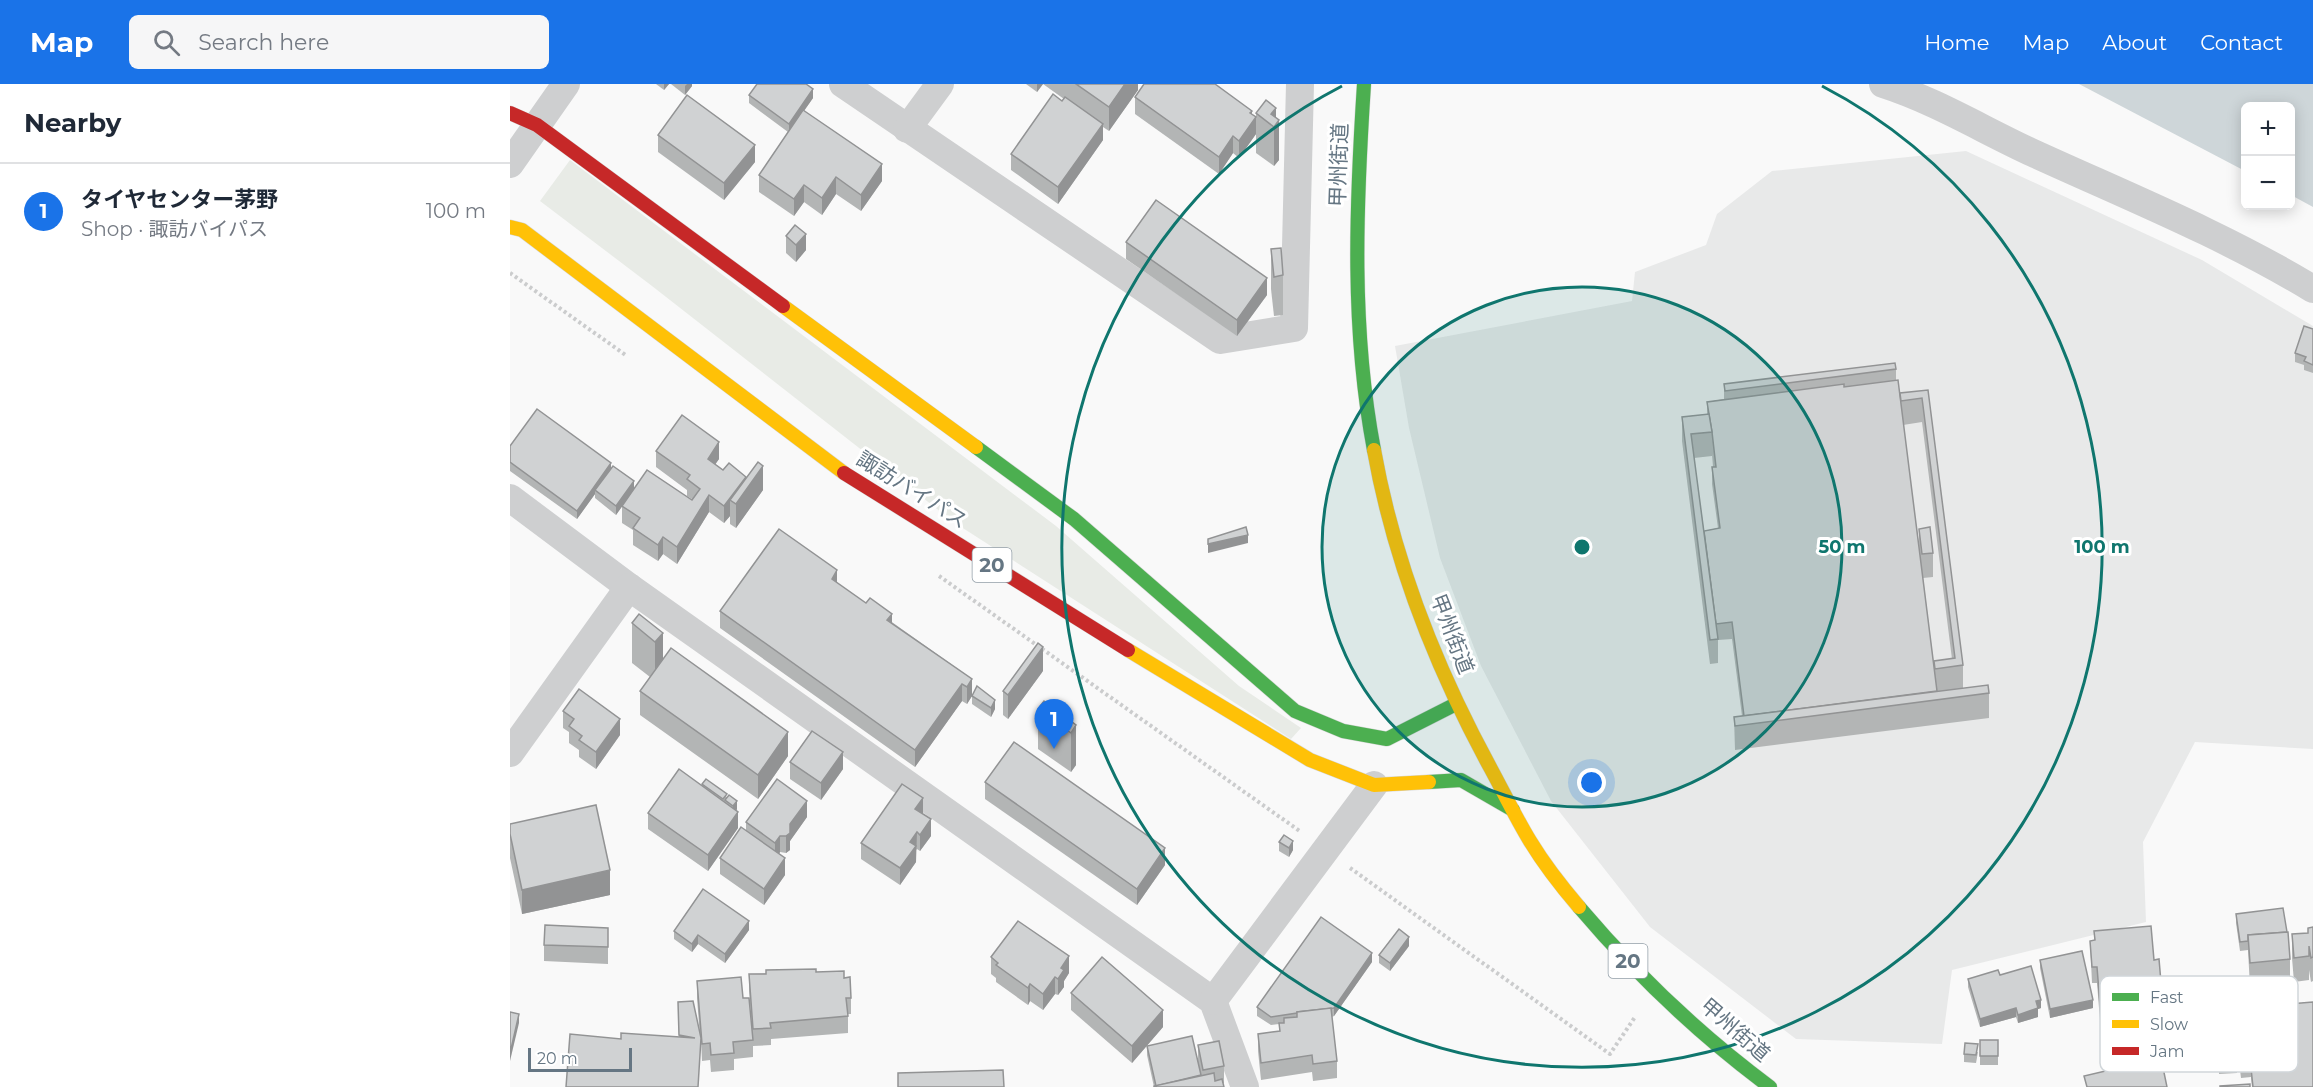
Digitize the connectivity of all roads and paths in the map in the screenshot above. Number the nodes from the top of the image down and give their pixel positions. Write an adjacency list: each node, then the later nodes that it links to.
1 (566, 84): 8 (street)
2 (843, 84): 9 (street)
3 (940, 84): 9 (street)
4 (1300, 84): 9 (street)
5 (1364, 84): 15 (highway, 甲州街道 / 20)
6 (1883, 84): 12 (street)
7 (510, 113): 8 (highway)
8 (537, 125): 10 (street); 15 (highway)
9 (907, 129)
10 (510, 164)
11 (510, 227): 17 (highway, 諏訪バイパス / 20)
12 (2313, 289)
13 (510, 498): 14 (street)
14 (629, 587): 16 (street); 20 (street)
15 (1456, 704): 18 (highway, 甲州街道 / 20)
16 (510, 753)
17 (1374, 785): 18 (highway, 諏訪バイパス / 20); 20 (street)
18 (1514, 810): 23 (highway, 甲州街道 / 20)
19 (1344, 864): 21 (path)
20 (1213, 1001): 22 (street)
21 (1639, 1012)
22 (1245, 1087)
23 (1770, 1087)

